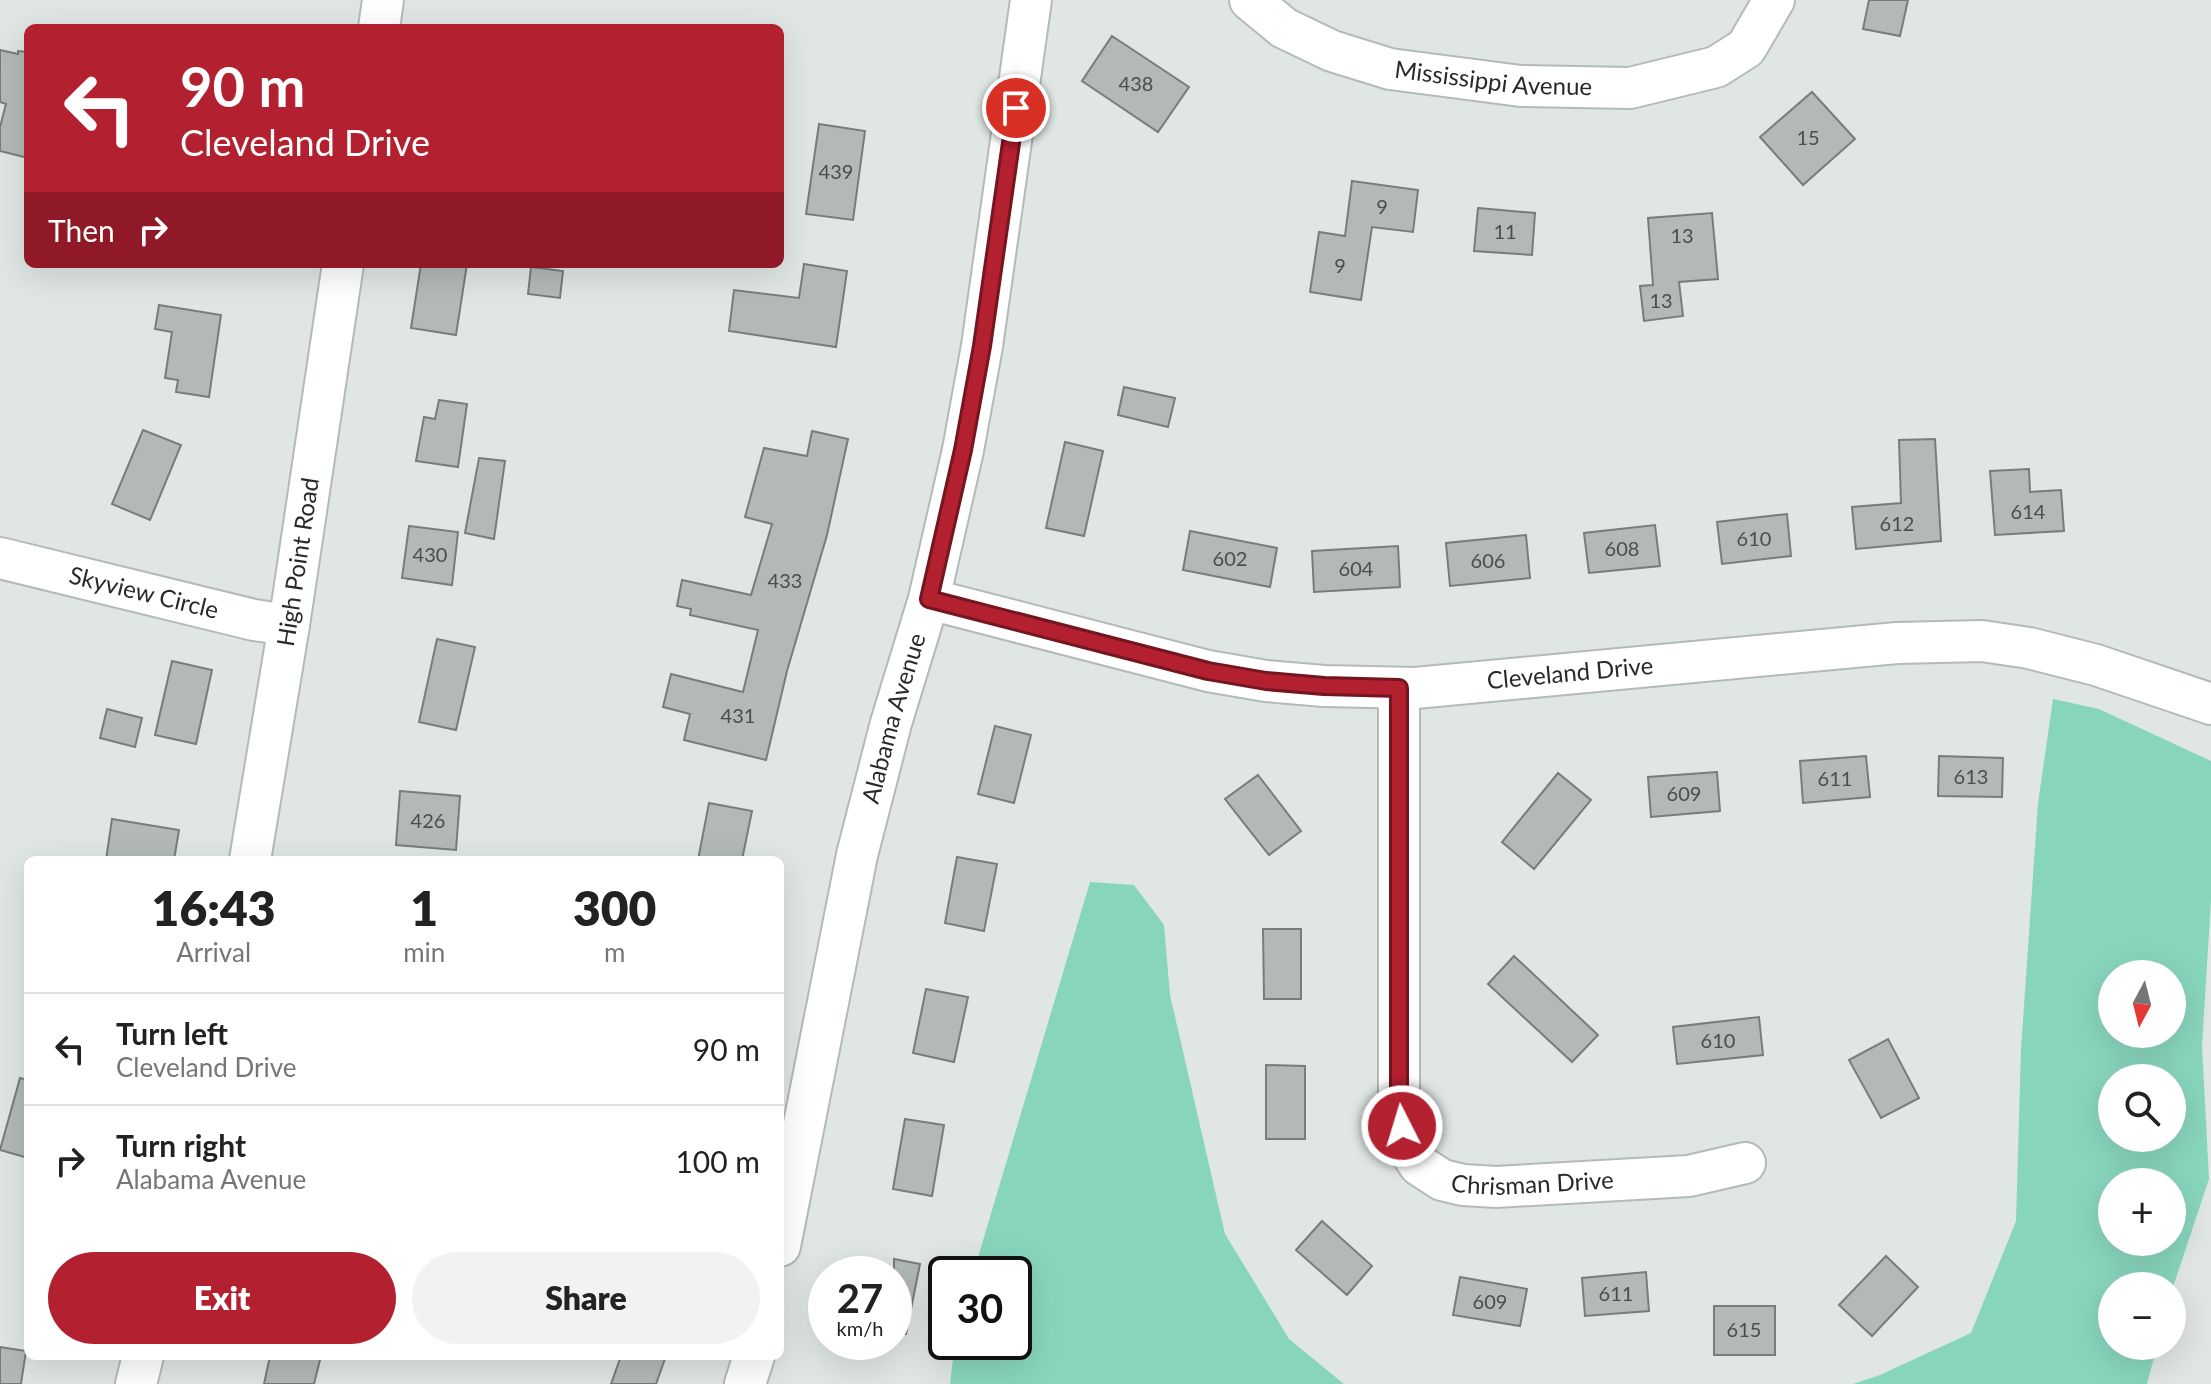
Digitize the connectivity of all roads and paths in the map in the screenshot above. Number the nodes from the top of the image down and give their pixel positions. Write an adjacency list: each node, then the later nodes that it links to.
1 (383, 0): 5 (street)
2 (1031, 0): 8 (street, Alabama Avenue)
3 (1250, 0): 4 (street, Mississippi Avenue)
4 (1774, 0)
5 (380, 24)
6 (342, 268): 9 (street, High Point Road)
7 (0, 558): 9 (street, Skyview Circle)
8 (929, 599): 10 (street, Cleveland Drive); 14 (street, Alabama Avenue)
9 (289, 625): 12 (street, High Point Road)
10 (1399, 688): 11 (street, Cleveland Drive); 13 (street, Chrisman Drive)
11 (2211, 704)
12 (251, 856)
13 (1745, 1163)
14 (784, 1217)
15 (142, 1360): 17 (street)
16 (753, 1360): 18 (street)
17 (136, 1384)
18 (745, 1384)

